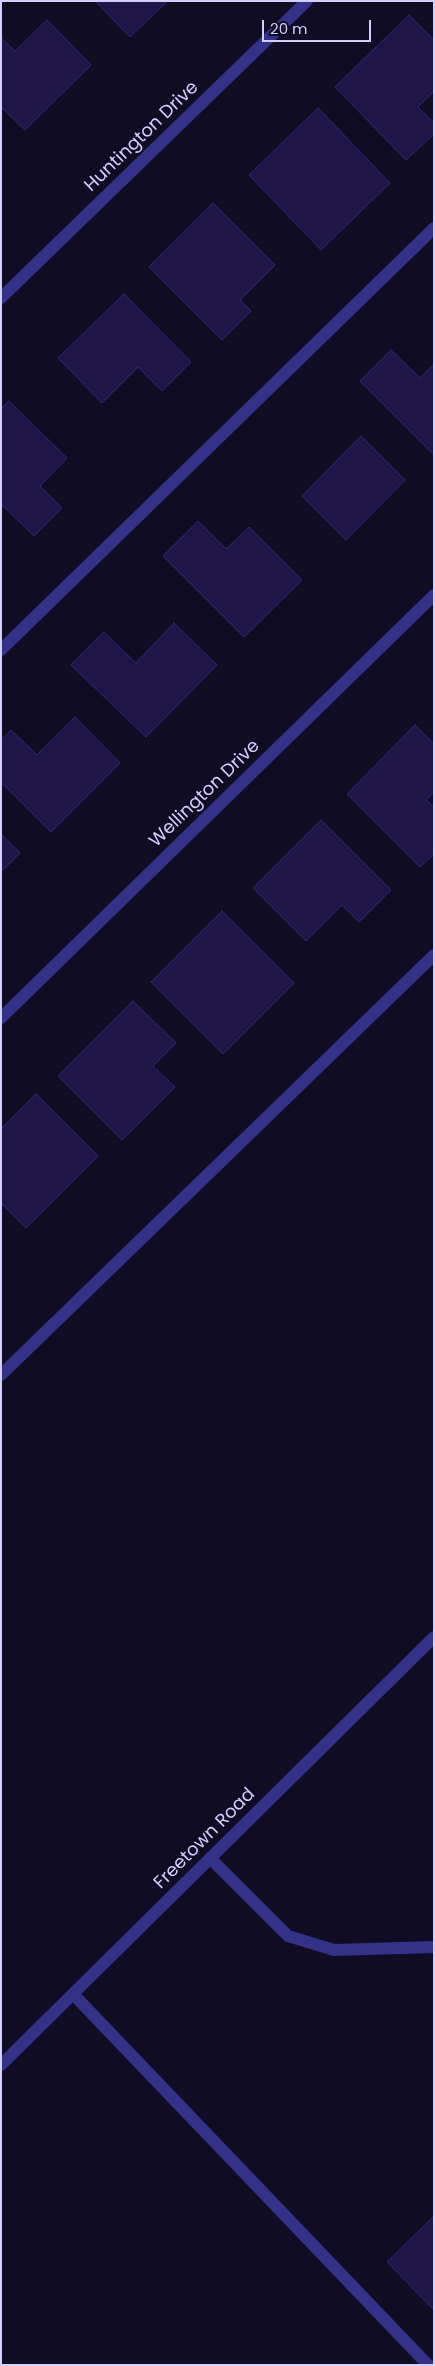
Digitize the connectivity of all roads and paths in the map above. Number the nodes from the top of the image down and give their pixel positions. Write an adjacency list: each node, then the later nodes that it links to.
1 (307, 1): 3 (street, Huntington Drive)
2 (434, 228): 5 (street)
3 (1, 298)
4 (434, 595): 7 (street, Wellington Drive)
5 (1, 650)
6 (434, 955): 8 (street)
7 (1, 1018)
8 (1, 1375)
9 (434, 1637): 10 (street, Freetown Road)
10 (210, 1858): 11 (street); 12 (street, Freetown Road)
11 (434, 1947)
12 (73, 1994): 13 (street, Freetown Road); 14 (street)
13 (1, 2065)
14 (428, 2365)

